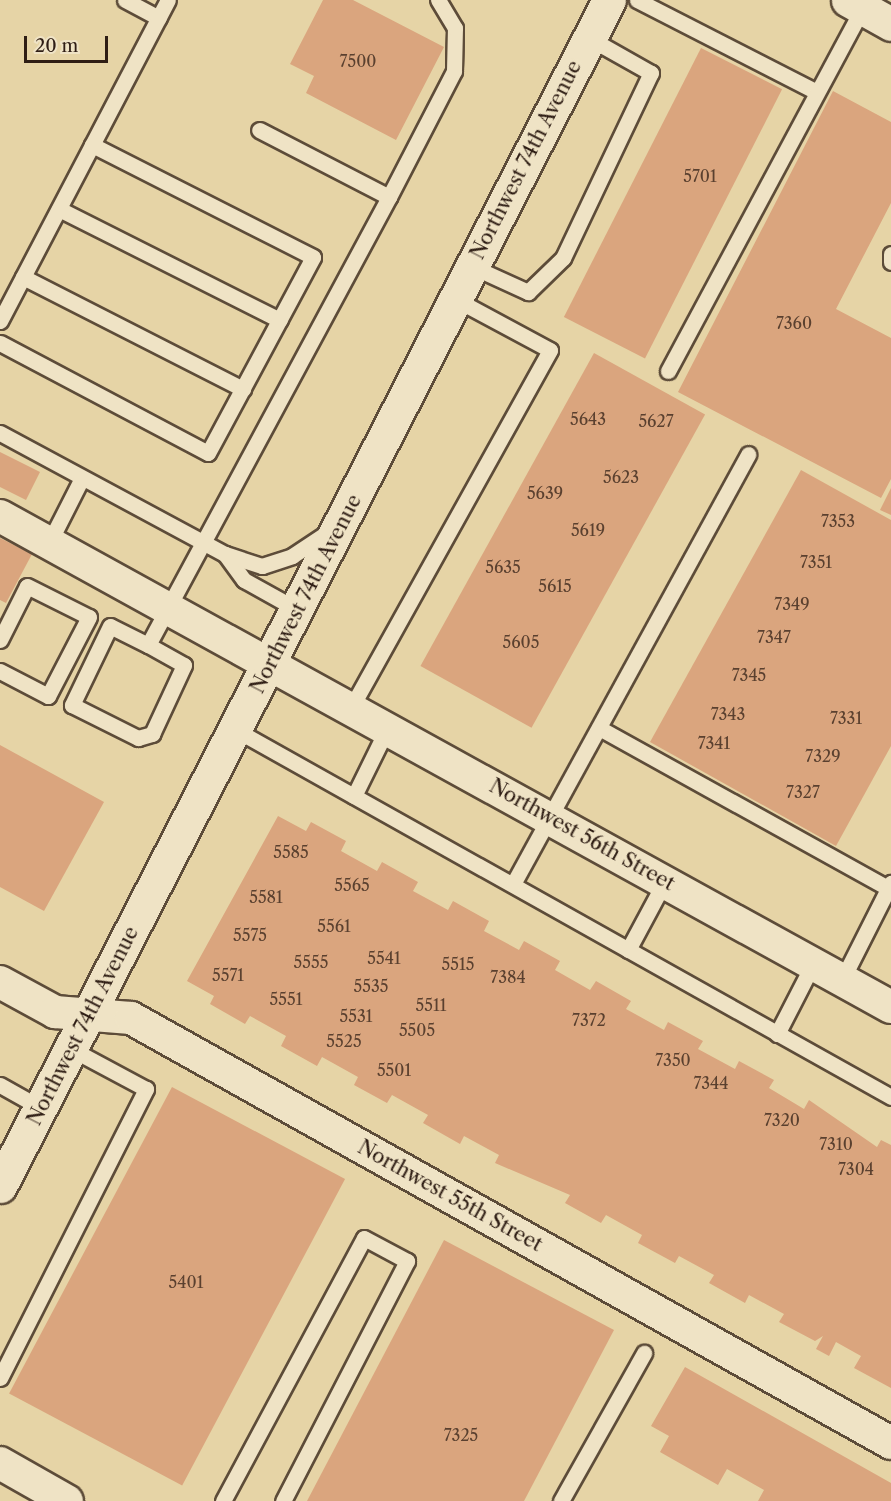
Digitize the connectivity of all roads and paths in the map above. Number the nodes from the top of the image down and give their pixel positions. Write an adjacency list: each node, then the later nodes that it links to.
1 (125, 0): 7 (lane)
2 (168, 0): 7 (lane)
3 (438, 0): 12 (lane)
4 (609, 0): 8 (street, Northwest 74th Avenue)
5 (637, 0): 9 (lane)
6 (868, 11): 9 (lane)
7 (159, 18): 11 (lane)
8 (589, 38): 16 (street, Northwest 74th Avenue); 16 (lane)
9 (815, 91): 22 (lane)
10 (259, 130): 12 (lane)
11 (92, 145): 13 (lane); 19 (lane)
12 (389, 197): 30 (lane)
13 (59, 208): 17 (lane); 19 (lane)
14 (891, 254): 15 (lane)
15 (891, 262)
16 (471, 266): 18 (street, Northwest 74th Avenue)
17 (23, 277): 20 (lane); 23 (lane)
18 (455, 299): 28 (street, Northwest 74th Avenue); 38 (lane)
19 (280, 320): 23 (lane)
20 (0, 321)
21 (0, 343): 23 (lane)
22 (668, 371)
23 (243, 390)
24 (0, 433): 26 (lane)
25 (748, 454): 40 (lane)
26 (82, 478): 29 (lane); 30 (lane)
27 (0, 516): 29 (street, Northwest 56th Street)
28 (342, 522): 31 (lane); 33 (street, Northwest 74th Avenue)
29 (49, 543): 32 (street, Northwest 56th Street)
30 (204, 543): 31 (lane); 32 (lane)
31 (225, 554): 33 (lane)
32 (170, 609): 35 (lane); 36 (street, Northwest 56th Street)
33 (298, 610): 36 (street, Northwest 74th Avenue)
34 (0, 640): 37 (lane)
35 (148, 645): 35 (lane)
36 (271, 664): 38 (street, Northwest 56th Street); 41 (street, Northwest 74th Avenue)
37 (0, 670)
38 (352, 706): 39 (street, Northwest 56th Street)
39 (388, 727): 42 (lane); 43 (street, Northwest 56th Street)
40 (601, 729): 43 (lane); 46 (lane)
41 (236, 730): 42 (lane); 52 (street, Northwest 74th Avenue)
42 (354, 796): 45 (lane)
43 (553, 819): 44 (street, Northwest 56th Street); 45 (lane)
44 (664, 881): 47 (lane); 48 (street, Northwest 56th Street)
45 (513, 884): 47 (lane)
46 (890, 886): 49 (lane)
47 (628, 950): 53 (lane)
48 (813, 963): 49 (street, Northwest 56th Street); 53 (lane)
49 (842, 980): 51 (street, Northwest 56th Street)
50 (0, 982): 52 (street, Northwest 55th Street)
51 (891, 1007)
52 (91, 1012): 54 (street, Northwest 74th Avenue); 61 (street, Northwest 55th Street)
53 (777, 1034): 56 (lane)
54 (71, 1049): 57 (street, Northwest 74th Avenue); 60 (lane)
55 (0, 1085): 57 (lane)
56 (891, 1097)
57 (41, 1108): 58 (street, Northwest 74th Avenue)
58 (0, 1186)
59 (644, 1353): 66 (lane)
60 (0, 1378)
61 (891, 1443)
62 (0, 1463): 63 (street)
63 (67, 1501)
64 (223, 1501): 65 (lane)
65 (283, 1501)
66 (561, 1501)

